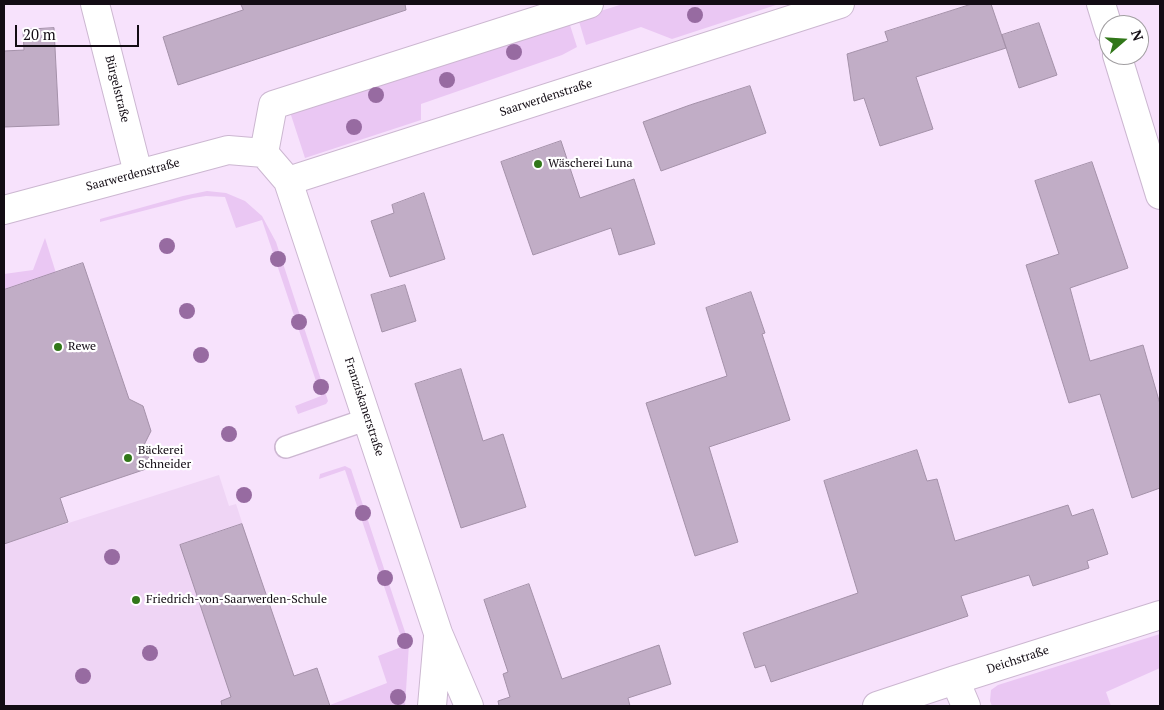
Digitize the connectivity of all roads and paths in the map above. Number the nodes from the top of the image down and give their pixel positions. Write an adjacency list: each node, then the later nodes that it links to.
1 (95, 4): 6 (street, Bürgelstraße)
2 (589, 4): 5 (street)
3 (840, 4): 7 (street, Saarwerdenstraße)
4 (1120, 65): 8 (street)
5 (264, 152): 6 (street, Saarwerdenstraße); 7 (street)
6 (138, 174): 9 (street, Saarwerdenstraße)
7 (288, 181): 10 (street, Franziskanerstraße)
8 (1160, 195)
9 (4, 210)
10 (368, 419): 11 (lane); 13 (street, Franziskanerstraße)
11 (286, 447)
12 (1160, 615): 14 (street, Deichstraße)
13 (438, 633): 15 (street, Franziskanerstraße); 16 (street, Franziskanerstraße)
14 (955, 680): 17 (street, Deichstraße); 18 (street)
15 (432, 706)
16 (468, 706)
17 (877, 706)
18 (966, 706)

